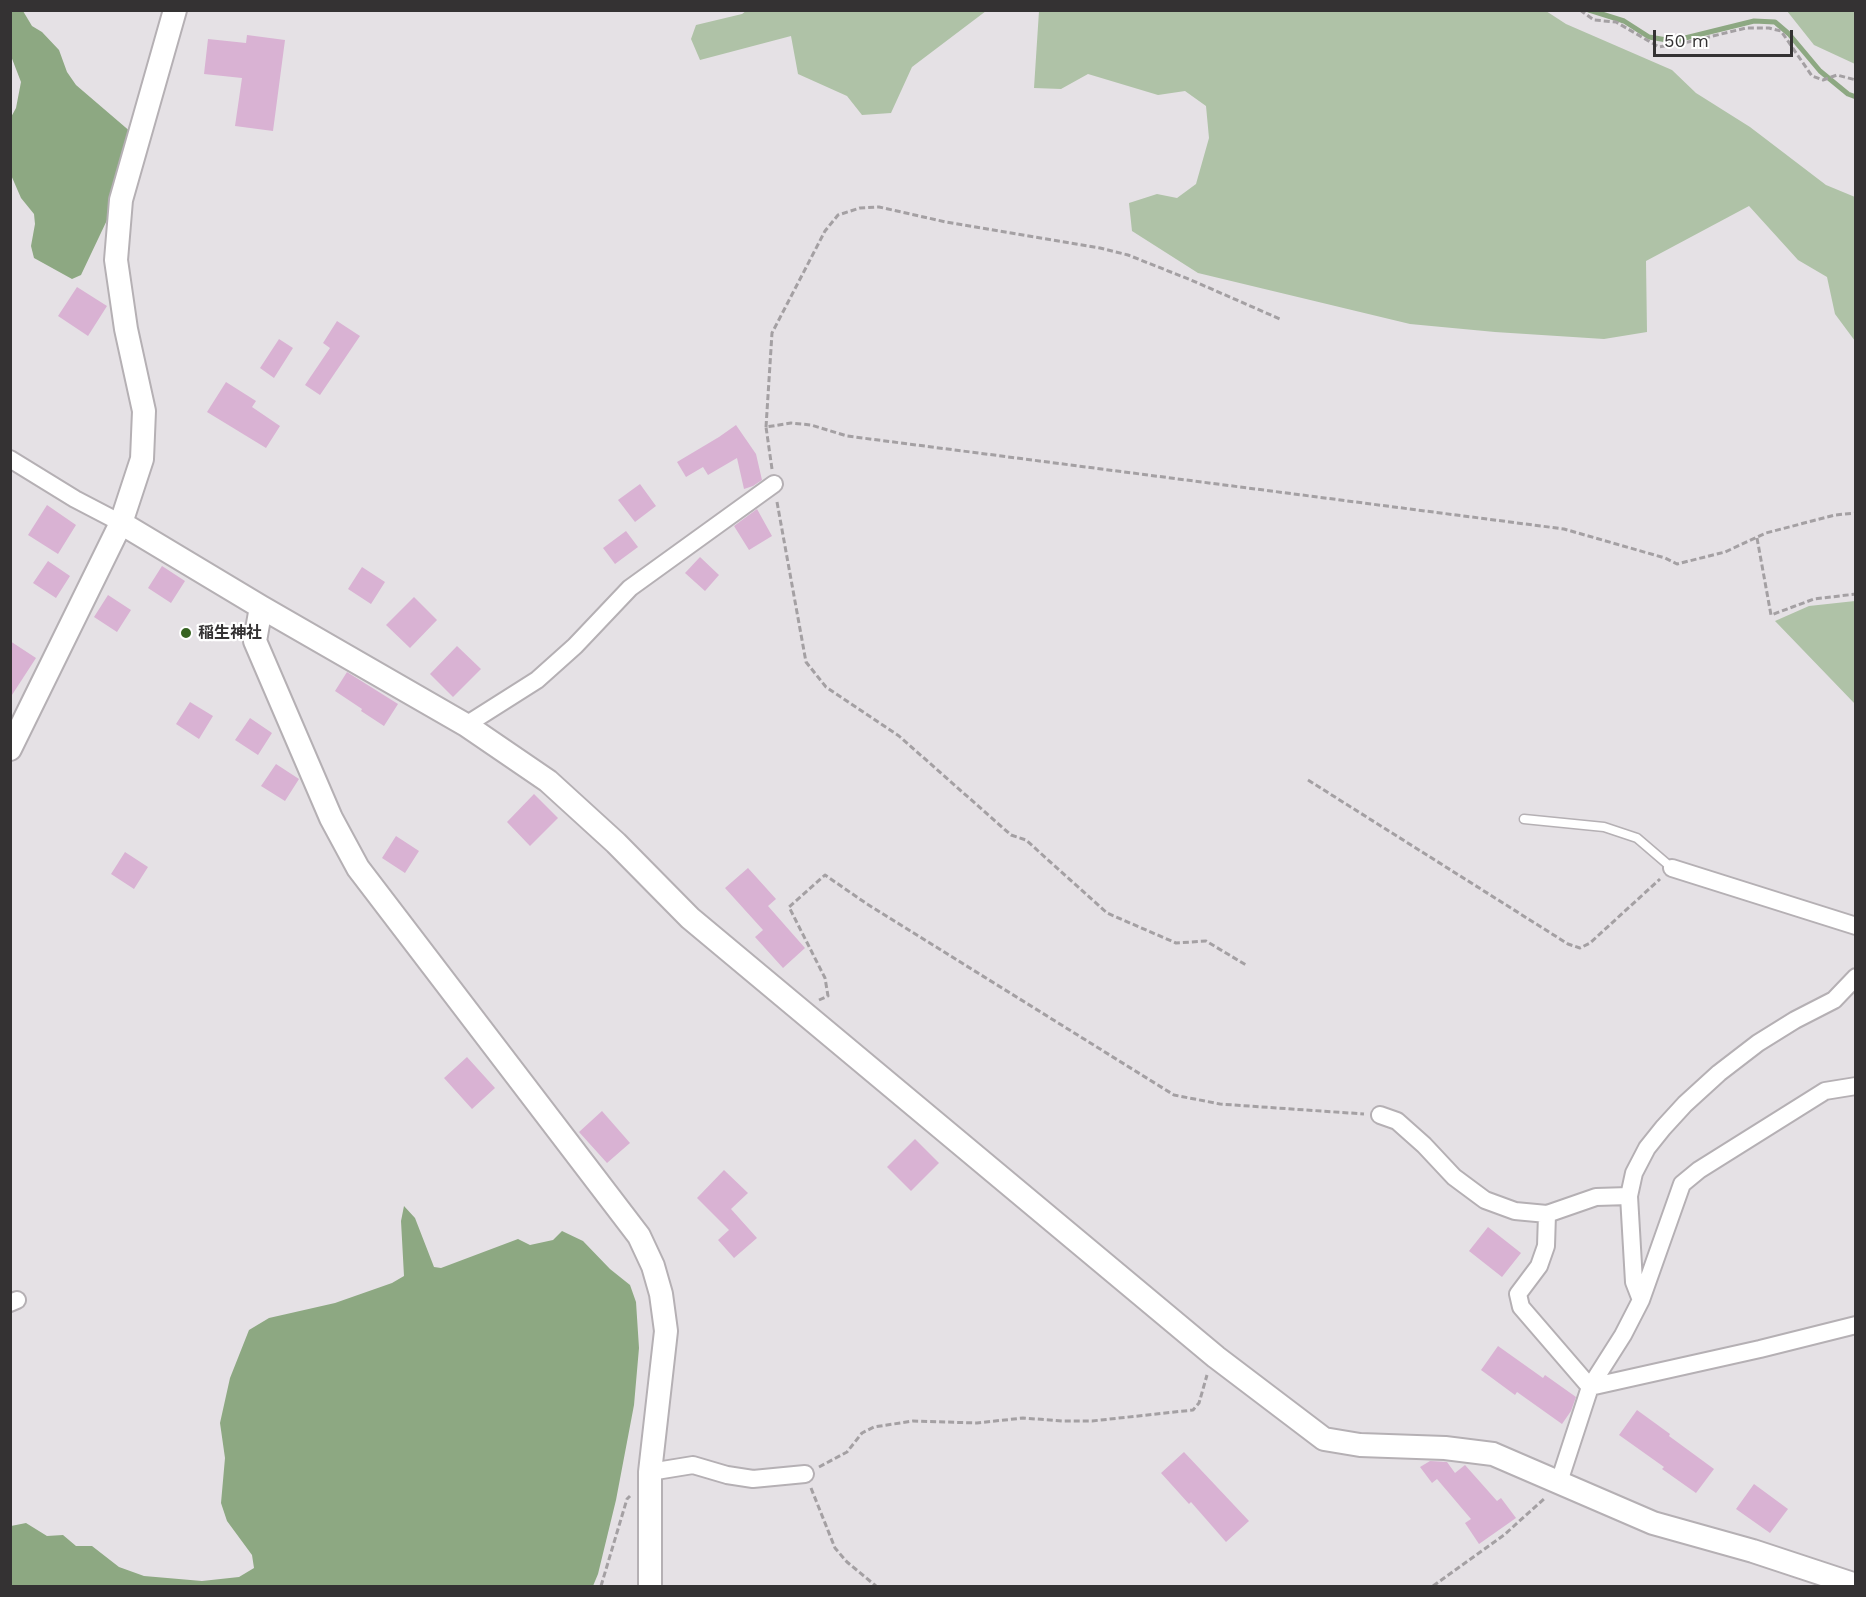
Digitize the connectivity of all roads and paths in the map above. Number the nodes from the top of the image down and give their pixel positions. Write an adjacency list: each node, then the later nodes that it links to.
1 (175, 10): 9 (street)
2 (1580, 10): 3 (path)
3 (1856, 80)
4 (1280, 319): 5 (path)
5 (766, 427): 7 (path); 10 (path)
6 (10, 459): 9 (street)
7 (774, 484): 13 (street); 19 (path)
8 (1856, 513): 10 (path)
9 (122, 523): 12 (street); 14 (street)
10 (1757, 538): 11 (path)
11 (1856, 594)
12 (261, 607): 13 (street); 30 (street)
13 (466, 725): 21 (street)
14 (10, 749)
15 (1308, 780): 17 (path)
16 (1524, 819): 17 (lane)
17 (1672, 868): 18 (street)
18 (1856, 926)
19 (1246, 965)
20 (1856, 977): 24 (street)
21 (800, 1011): 23 (path); 28 (street)
22 (1856, 1086): 26 (street)
23 (1380, 1115): 25 (street)
24 (1629, 1196): 25 (street); 26 (street)
25 (1547, 1214): 29 (street)
26 (1641, 1300): 29 (street)
27 (1856, 1325): 29 (street)
28 (1216, 1357): 31 (path); 32 (street)
29 (1590, 1387): 32 (street)
30 (650, 1472): 31 (street); 34 (path); 35 (street)
31 (805, 1474): 36 (path)
32 (1559, 1482): 33 (street); 37 (path)
33 (1856, 1585)
34 (601, 1587)
35 (650, 1587)
36 (876, 1587)
37 (1433, 1587)

